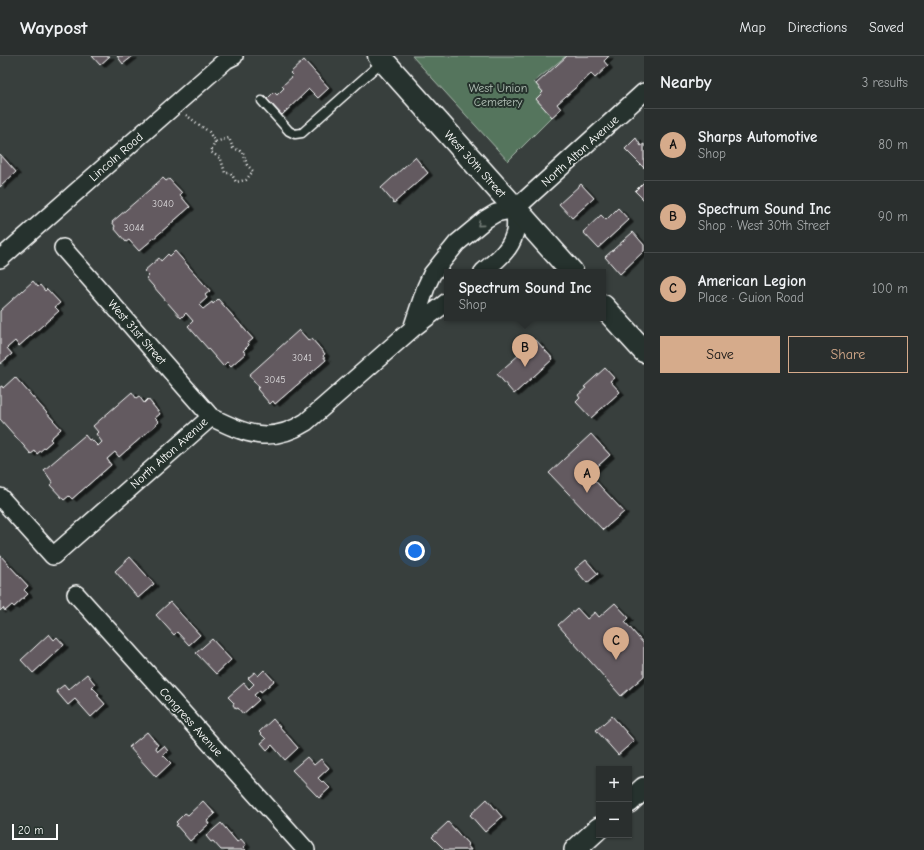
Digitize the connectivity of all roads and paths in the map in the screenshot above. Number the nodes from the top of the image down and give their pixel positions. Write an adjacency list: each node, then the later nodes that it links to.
1 (234, 56): 5 (street, Lincoln Road)
2 (381, 58): 4 (lane); 7 (main road, West 30th Street)
3 (644, 92): 7 (street, North Alton Avenue)
4 (262, 101)
5 (174, 106): 6 (path); 9 (street, Lincoln Road)
6 (215, 142): 6 (path)
7 (515, 210): 10 (street); 11 (main road, West 30th Street); 14 (street, North Alton Avenue, one-way to 14)
8 (63, 248): 16 (street, West 31st Street)
9 (0, 259)
10 (486, 269)
11 (569, 269)
12 (444, 304): 14 (street, North Alton Avenue)
13 (606, 309): 15 (main road)
14 (412, 329): 16 (street, North Alton Avenue)
15 (644, 351)
16 (211, 417): 17 (street, North Alton Avenue)
17 (0, 498)
18 (76, 594): 22 (street, Congress Avenue)
19 (644, 788): 20 (street)
20 (632, 799)
21 (596, 831): 23 (street)
22 (306, 850)
23 (575, 850)

